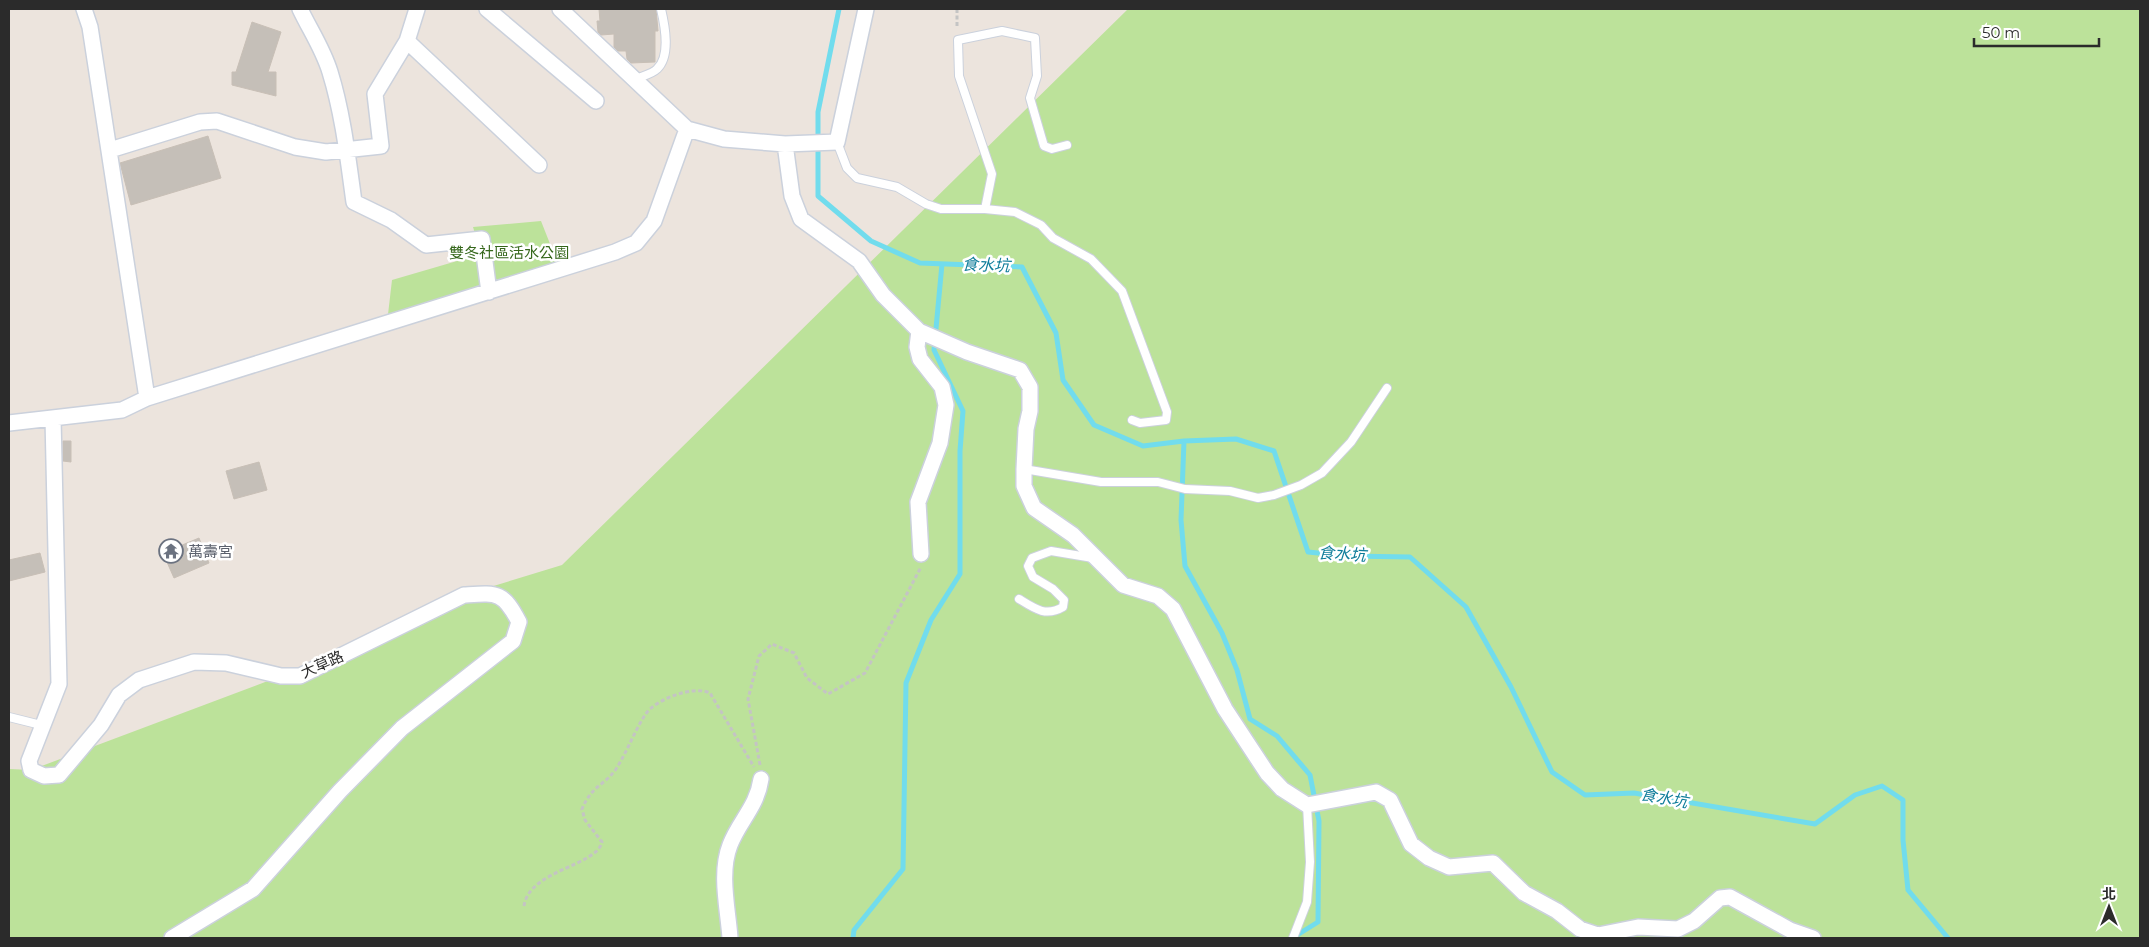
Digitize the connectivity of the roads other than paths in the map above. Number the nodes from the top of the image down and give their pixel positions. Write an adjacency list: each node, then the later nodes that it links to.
1 (84, 9): 16 (street)
2 (300, 9): 15 (street)
3 (417, 9): 8 (street)
4 (487, 9): 10 (street)
5 (560, 9): 9 (street)
6 (661, 9): 9 (lane)
7 (866, 9): 12 (street)
8 (407, 41): 15 (street); 17 (street)
9 (636, 79): 11 (street)
10 (596, 101)
11 (687, 129): 13 (street); 19 (street)
12 (836, 142): 13 (street); 18 (lane)
13 (785, 144): 20 (street)
14 (1067, 145): 18 (lane)
15 (347, 149): 16 (street); 19 (street)
16 (110, 150): 22 (street)
17 (539, 165)
18 (985, 209): 24 (lane)
19 (489, 292): 22 (street)
20 (919, 331): 26 (street); 27 (street)
21 (1387, 388): 26 (lane)
22 (147, 398): 23 (street)
23 (53, 418): 25 (street); 31 (street, 大草路)
24 (1132, 420)
25 (9, 423)
26 (1024, 469): 28 (street)
27 (921, 554)
28 (1097, 559): 29 (lane); 33 (street)
29 (1019, 599)
30 (9, 718): 31 (lane)
31 (42, 725): 34 (street, 大草路)
32 (761, 778): 35 (street)
33 (1307, 804): 36 (lane); 37 (street)
34 (172, 938)
35 (730, 938)
36 (1293, 938)
37 (1813, 938)

